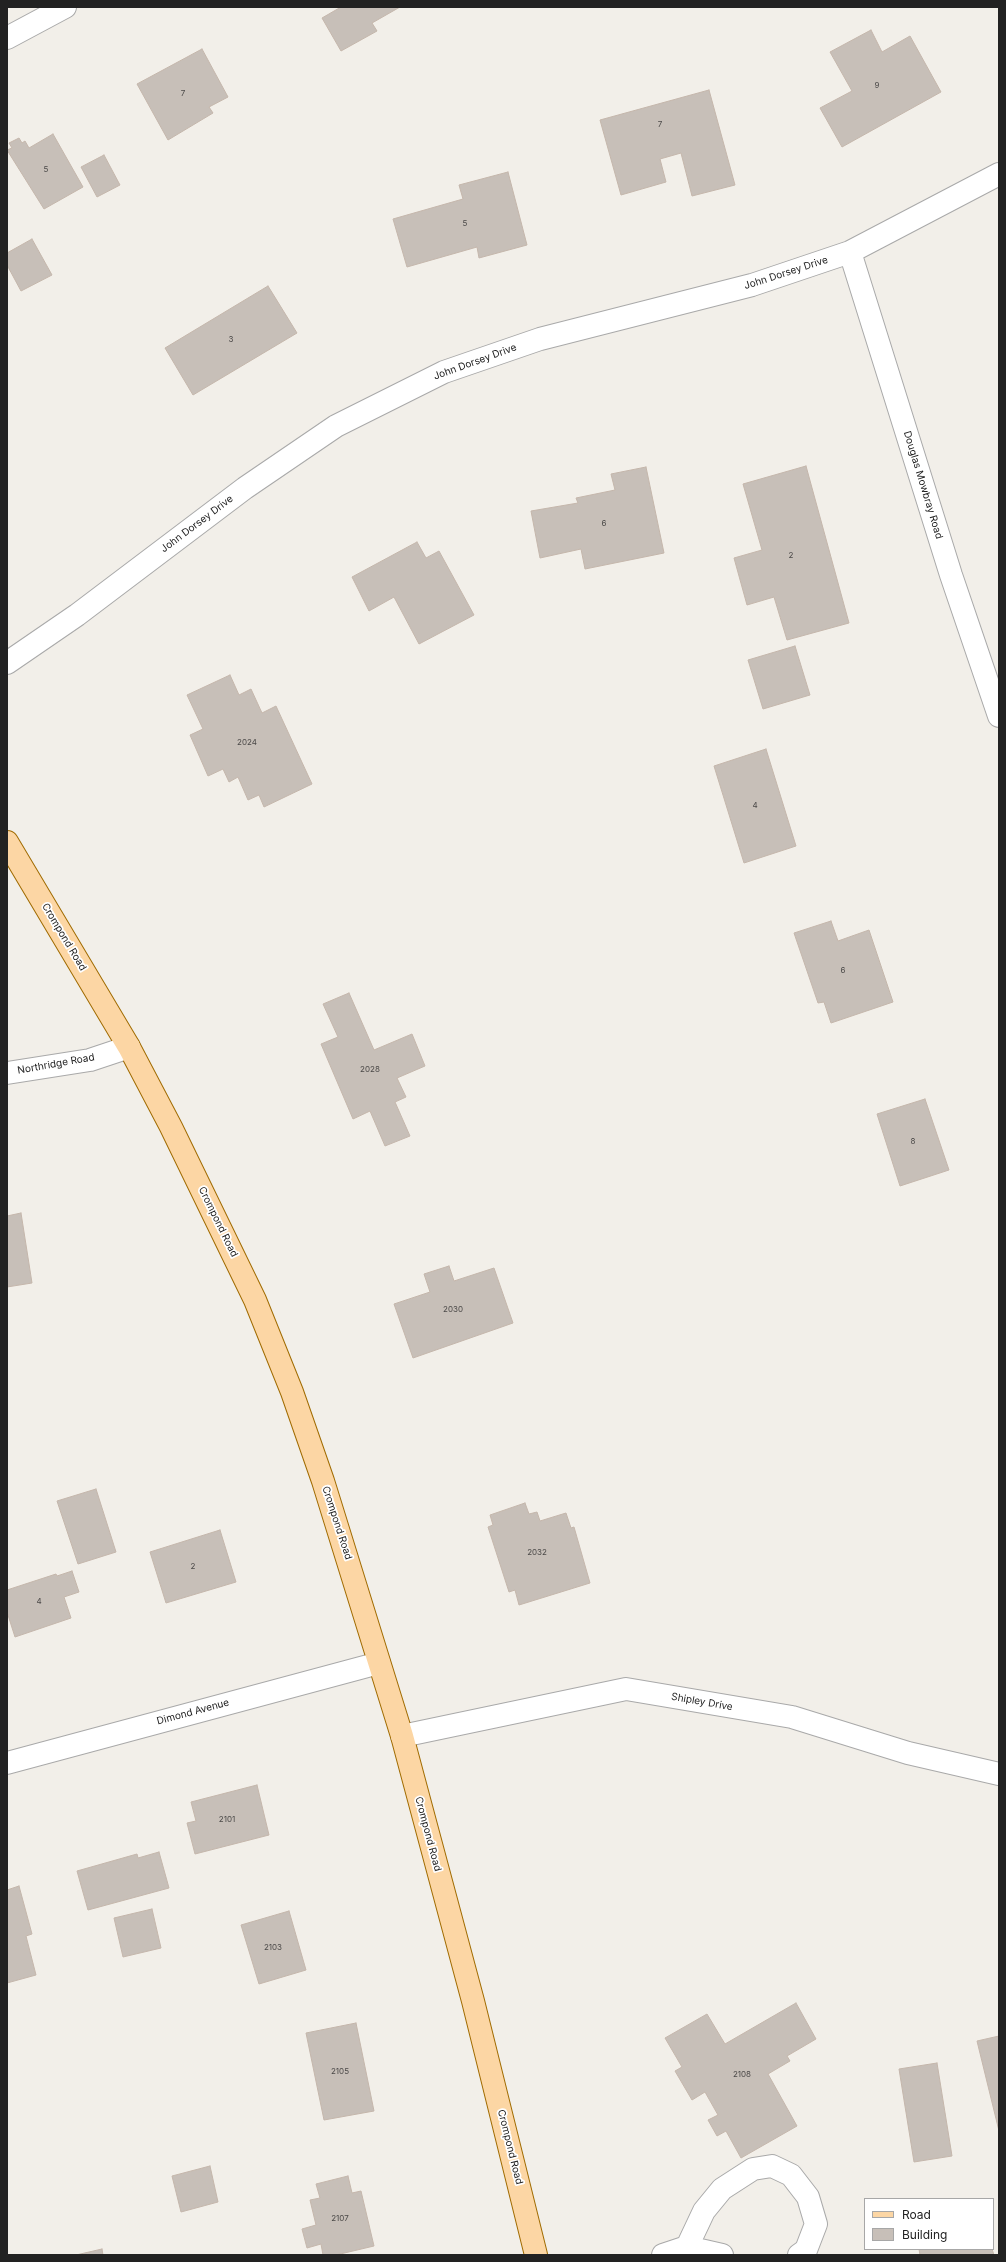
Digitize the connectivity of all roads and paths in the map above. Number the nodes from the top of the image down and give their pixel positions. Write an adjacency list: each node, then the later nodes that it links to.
1 (65, 7): 2 (street)
2 (7, 38)
3 (999, 174): 4 (street, John Dorsey Drive)
4 (850, 252): 5 (street, John Dorsey Drive); 6 (street, Douglas Mowbray Road)
5 (7, 663)
6 (999, 716)
7 (7, 842): 8 (main road, Crompond Road)
8 (129, 1047): 9 (street, Northridge Road); 10 (main road, Crompond Road)
9 (7, 1073)
10 (379, 1663): 11 (main road, Crompond Road); 12 (street, Dimond Avenue)
11 (402, 1736): 13 (street, Shipley Drive); 15 (main road, Crompond Road)
12 (7, 1763)
13 (999, 1774)
14 (687, 2247): 16 (street); 17 (street); 18 (street)
15 (536, 2255)
16 (662, 2255)
17 (722, 2255)
18 (799, 2255)

